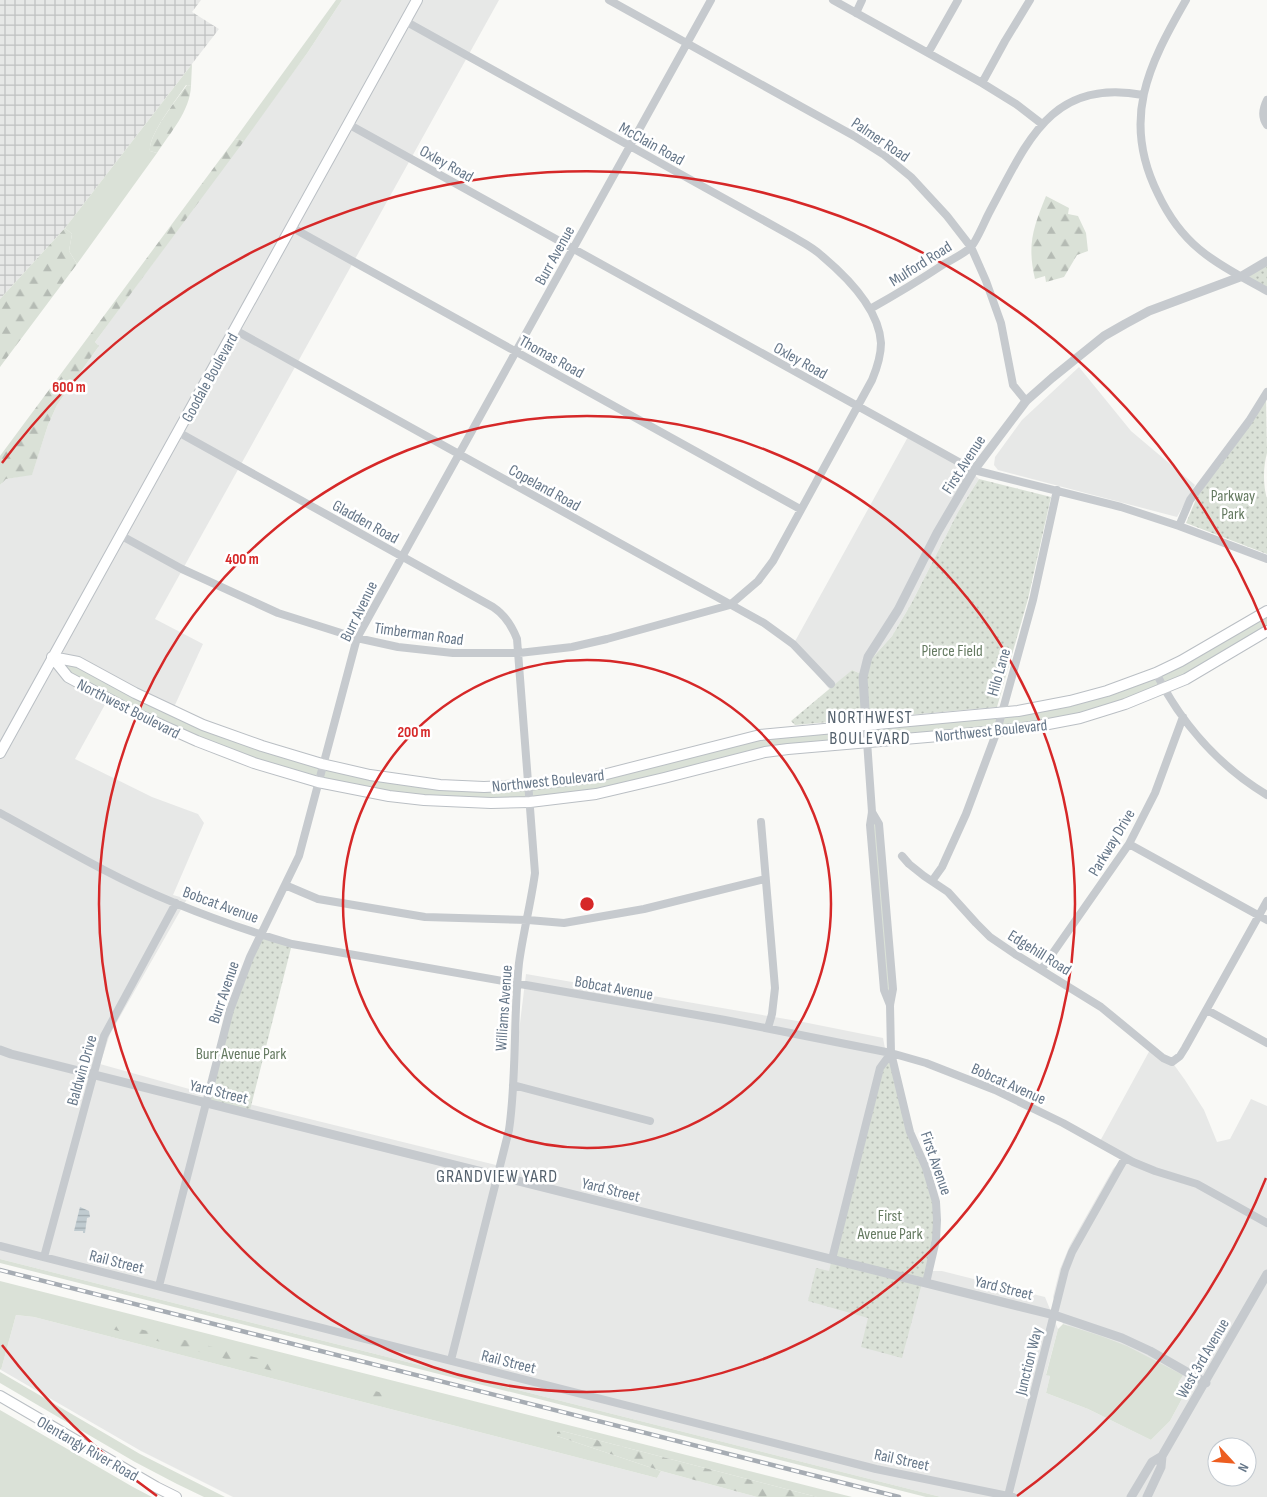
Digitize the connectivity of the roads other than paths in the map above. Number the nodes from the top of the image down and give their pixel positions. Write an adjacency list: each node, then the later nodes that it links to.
1 (417, 0): 10 (main road, Goodale Boulevard)
2 (610, 0): 11 (street, Palmer Road)
3 (711, 0): 11 (street, Burr Avenue)
4 (833, 0): 9 (street)
5 (862, 0): 9 (street)
6 (958, 0): 12 (street)
7 (1030, 0): 13 (street)
8 (1186, 0): 14 (street)
9 (856, 13): 12 (street)
10 (405, 21): 16 (main road, Goodale Boulevard); 19 (street, McClain Road)
11 (687, 43): 19 (street, Burr Avenue); 21 (street, Palmer Road)
12 (928, 53): 13 (street)
13 (982, 83): 17 (street)
14 (1143, 95): 17 (street, Mulford Road); 24 (street)
15 (1266, 102): 18 (street)
16 (348, 124): 20 (main road, Goodale Boulevard); 22 (street, Oxley Road)
17 (1042, 124): 21 (street, Mulford Road)
18 (1267, 125)
19 (630, 146): 22 (street, Burr Avenue); 26 (street, McClain Road)
20 (291, 227): 27 (main road, Goodale Boulevard); 28 (street, Thomas Road)
21 (971, 247): 26 (street, Mulford Road); 30 (street, Palmer Road)
22 (573, 249): 28 (street, Burr Avenue); 31 (street, Oxley Road)
23 (1267, 261): 24 (street, First Avenue)
24 (1240, 277): 25 (street); 30 (street, First Avenue)
25 (1267, 291)
26 (870, 309): 31 (street)
27 (235, 330): 32 (main road, Goodale Boulevard); 33 (street, Copeland Road)
28 (516, 352): 33 (street, Burr Avenue); 36 (street, Thomas Road)
29 (1267, 392): 37 (street)
30 (1026, 401): 34 (street, First Avenue)
31 (858, 406): 34 (street, Oxley Road); 36 (street)
32 (178, 432): 38 (main road, Goodale Boulevard); 39 (street, Gladden Road)
33 (458, 454): 39 (street, Burr Avenue); 41 (street, Copeland Road)
34 (974, 470): 35 (street, Oxley Road); 52 (street, First Avenue)
35 (1057, 490): 37 (street, Oxley Road); 50 (street, Hilo Lane)
36 (800, 509): 41 (street)
37 (1179, 526): 40 (street, Oxley Road)
38 (120, 535): 44 (street, Timberman Road); 46 (main road, Goodale Boulevard)
39 (401, 557): 44 (street, Burr Avenue); 45 (street, Gladden Road)
40 (1267, 559)
41 (730, 605): 45 (street, Timberman Road); 48 (street, Copeland Road)
42 (1267, 611): 47 (main road, Northwest Boulevard)
43 (1267, 631): 49 (main road, Northwest Boulevard)
44 (357, 638): 45 (street, Timberman Road); 56 (street, Burr Avenue)
45 (519, 653): 58 (street, Williams Avenue)
46 (52, 657): 55 (main road, Goodale Boulevard); 56 (main road, Northwest Boulevard); 57 (main road, Northwest Boulevard)
47 (1156, 673): 49 (street); 50 (main road, Northwest Boulevard)
48 (831, 684)
49 (1164, 689): 51 (street); 53 (main road, Northwest Boulevard)
50 (1002, 712): 52 (main road, Northwest Boulevard); 53 (street, Hilo Lane)
51 (1182, 717): 59 (street); 63 (street, Parkway Drive)
52 (866, 725): 54 (street, First Avenue); 58 (main road, Northwest Boulevard)
53 (997, 731): 54 (main road, Northwest Boulevard); 66 (street, Hilo Lane)
54 (868, 742): 60 (main road, Northwest Boulevard); 80 (street, First Avenue)
55 (0, 753)
56 (322, 764): 57 (street, Burr Avenue); 58 (main road, Northwest Boulevard)
57 (318, 782): 60 (main road, Northwest Boulevard); 67 (street, Burr Avenue)
58 (528, 785): 60 (street, Williams Avenue)
59 (1267, 795)
60 (530, 802): 71 (street, Williams Avenue)
61 (0, 813): 69 (street, Bobcat Avenue)
62 (761, 822): 65 (street)
63 (1129, 844): 70 (street); 74 (street, Parkway Drive)
64 (902, 856): 66 (street, Edgehill Road)
65 (765, 878): 71 (street); 77 (street)
66 (932, 881): 74 (street, Edgehill Road)
67 (284, 884): 71 (street); 73 (street, Burr Avenue)
68 (1267, 902): 70 (street)
69 (176, 903): 73 (street, Bobcat Avenue); 81 (street, Baldwin Drive)
70 (1259, 916): 72 (street); 76 (street)
71 (528, 920): 75 (street, Williams Avenue)
72 (1267, 920)
73 (260, 934): 75 (street, Bobcat Avenue); 83 (street, Burr Avenue)
74 (1041, 970): 76 (street, Edgehill Road)
75 (518, 984): 77 (street, Bobcat Avenue); 82 (street, Williams Avenue)
76 (1207, 1010): 78 (street)
77 (768, 1028): 80 (street, Bobcat Avenue)
78 (1267, 1043)
79 (0, 1050): 81 (street, Yard Street)
80 (891, 1053): 85 (street, Bobcat Avenue); 90 (street); 92 (street, First Avenue)
81 (93, 1074): 83 (street, Yard Street); 89 (street, Baldwin Drive)
82 (513, 1085): 84 (street); 86 (street, Williams Avenue)
83 (206, 1103): 86 (street, Yard Street); 93 (street, Burr Avenue)
84 (650, 1121)
85 (1125, 1158): 87 (street, Bobcat Avenue); 94 (street, Junction Way)
86 (498, 1176): 90 (street, Yard Street); 95 (street, Williams Avenue)
87 (1267, 1223)
88 (0, 1246): 89 (street, Rail Street)
89 (44, 1257): 93 (street, Rail Street)
90 (832, 1259): 92 (street, Yard Street)
91 (1267, 1274): 96 (street, West 3rd Avenue)
92 (926, 1283): 94 (street, Yard Street)
93 (159, 1286): 95 (street, Rail Street)
94 (1054, 1315): 96 (street, Yard Street); 99 (street, Junction Way)
95 (451, 1360): 99 (street, Rail Street)
96 (1206, 1383): 98 (street, West 3rd Avenue)
97 (0, 1396): 100 (main road, Olentangy River Road)
98 (1162, 1456): 101 (street, West 3rd Avenue); 102 (street, West 3rd Avenue)
99 (1011, 1496)
100 (176, 1497)
101 (1131, 1497)
102 (1147, 1497)

